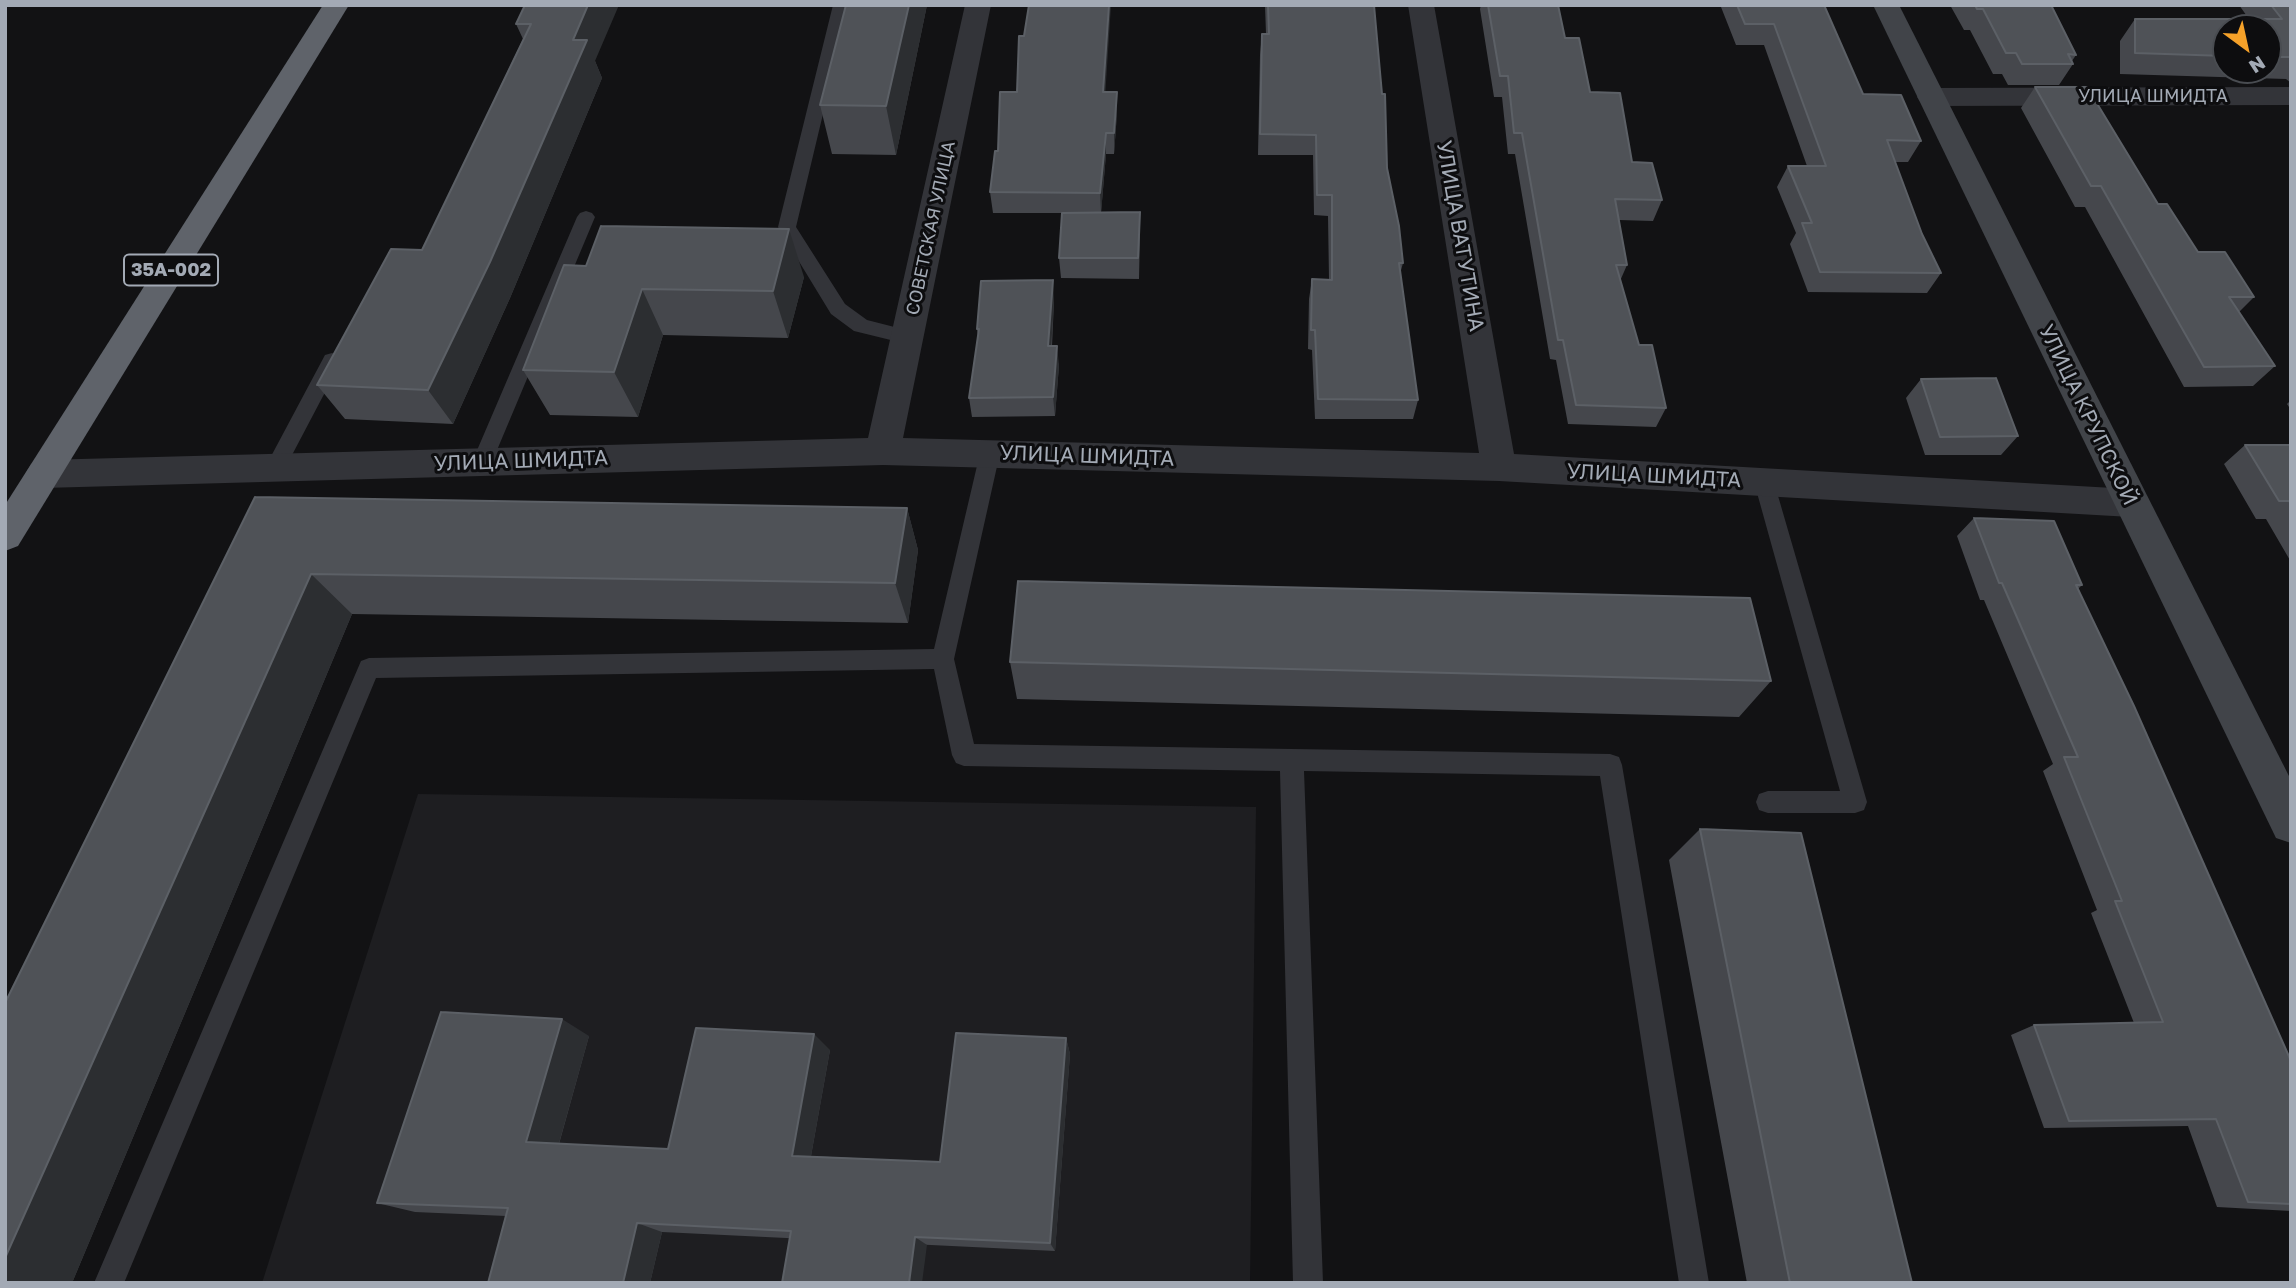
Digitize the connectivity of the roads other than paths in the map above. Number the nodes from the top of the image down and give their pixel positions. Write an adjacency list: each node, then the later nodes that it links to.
1 (336, 5): 16 (highway, 35А-002)
2 (841, 5): 9 (lane)
3 (978, 5): 9 (street, СОВЕТСКАЯ УЛИЦА)
4 (1420, 5): 14 (street, УЛИЦА ВАТУТИНА)
5 (1886, 5): 7 (main road, УЛИЦА КРУПСКОЙ)
6 (2291, 96): 7 (street, УЛИЦА ШМИДТА)
7 (1931, 97): 18 (main road, УЛИЦА КРУПСКОЙ)
8 (586, 217): 13 (lane)
9 (907, 337): 11 (street, СОВЕТСКАЯ УЛИЦА)
10 (342, 340): 15 (lane)
11 (883, 451): 12 (street, УЛИЦА ШМИДТА); 13 (street, УЛИЦА ШМИДТА)
12 (990, 453): 14 (street, УЛИЦА ШМИДТА); 20 (lane)
13 (482, 462): 15 (street, УЛИЦА ШМИДТА)
14 (1499, 467): 17 (street, УЛИЦА ШМИДТА)
15 (275, 468): 16 (street, УЛИЦА ШМИДТА)
16 (43, 474): 19 (highway, 35А-002)
17 (1764, 482): 18 (street, УЛИЦА ШМИДТА); 22 (lane)
18 (2131, 503): 23 (main road, УЛИЦА КРУПСКОЙ)
19 (5, 536)
20 (943, 659): 21 (lane); 24 (lane)
21 (1292, 760): 25 (lane); 26 (lane)
22 (1768, 802)
23 (2291, 824)
24 (109, 1283)
25 (1308, 1283)
26 (1694, 1283)

